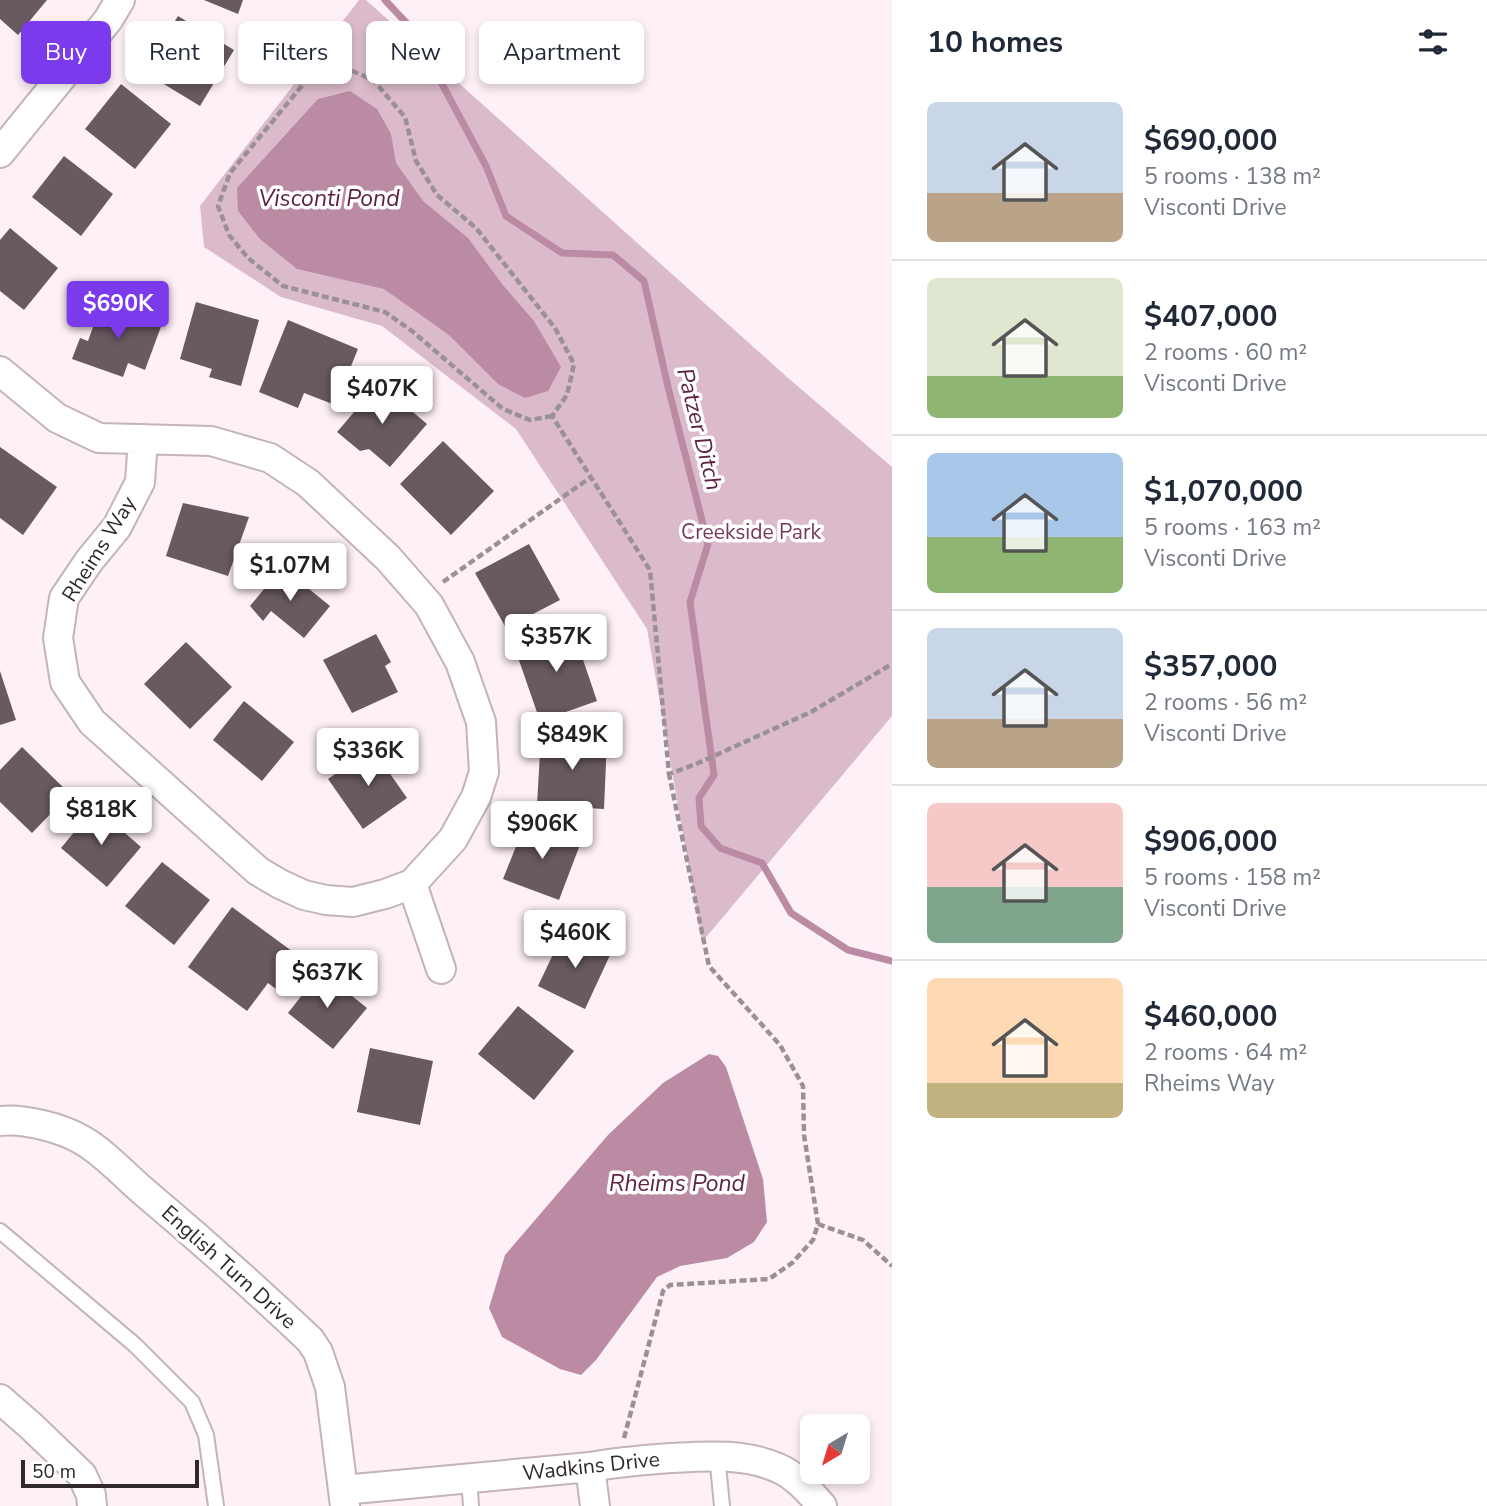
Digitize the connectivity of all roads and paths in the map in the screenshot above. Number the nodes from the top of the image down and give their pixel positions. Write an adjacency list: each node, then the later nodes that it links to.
1 (120, 0): 2 (street)
2 (0, 153)
3 (0, 371): 5 (street)
4 (552, 416): 4 (path); 6 (path)
5 (143, 439): 7 (street); 10 (street, Rheims Way)
6 (592, 477): 7 (path); 9 (path)
7 (422, 597): 10 (street)
8 (892, 664): 9 (path)
9 (669, 774): 13 (path)
10 (412, 884): 11 (street)
11 (441, 969)
12 (0, 1121): 21 (street, English Turn Drive)
13 (818, 1224): 15 (path); 18 (path)
14 (0, 1231): 23 (lane)
15 (892, 1266)
16 (0, 1399): 22 (street)
17 (717, 1455): 18 (street, Wadkins Drive); 26 (lane); 27 (street, Wadkins Drive)
18 (618, 1461): 19 (street, Wadkins Drive)
19 (590, 1466): 20 (street, Wadkins Drive); 25 (street)
20 (469, 1478): 21 (street, Wadkins Drive); 24 (lane)
21 (344, 1498)
22 (92, 1506)
23 (216, 1506)
24 (471, 1506)
25 (594, 1506)
26 (722, 1506)
27 (822, 1506)

